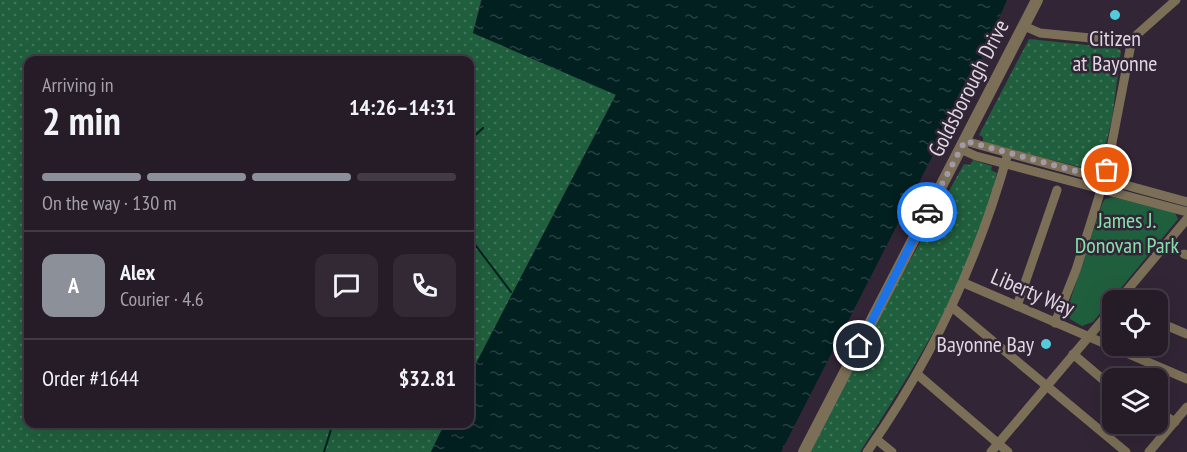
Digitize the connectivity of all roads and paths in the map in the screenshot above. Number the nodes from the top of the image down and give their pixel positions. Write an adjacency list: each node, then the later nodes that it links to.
1 (1037, 0): 3 (street, Goldsborough Drive)
2 (1176, 0): 4 (street)
3 (1024, 26): 4 (street); 5 (street, Goldsborough Drive)
4 (1132, 39): 8 (street)
5 (962, 145): 6 (street); 7 (street); 33 (street, Goldsborough Drive)
6 (1008, 153): 7 (street); 8 (street)
7 (1005, 164): 10 (street); 14 (street)
8 (1105, 179): 10 (street); 11 (street)
9 (1058, 190): 16 (street)
10 (1102, 190): 12 (street); 19 (street)
11 (1187, 202)
12 (1187, 212)
13 (1187, 219): 15 (street)
14 (964, 283): 16 (street, Liberty Way); 17 (street)
15 (1127, 290)
16 (1017, 306): 19 (street, Liberty Way)
17 (952, 307): 24 (street); 27 (street)
18 (1102, 321): 22 (street)
19 (1055, 322): 22 (street, Liberty Way)
20 (1168, 326): 21 (street)
21 (1187, 334)
22 (1088, 337): 23 (street); 26 (street, Liberty Way)
23 (1073, 354): 25 (street); 27 (street)
24 (917, 374): 31 (street); 32 (street)
25 (1102, 379)
26 (1187, 379)
27 (1047, 385): 32 (street); 38 (street)
28 (1187, 407): 30 (street)
29 (1168, 418): 30 (street)
30 (1175, 422): 39 (street)
31 (876, 439): 34 (street); 35 (street)
32 (998, 443): 36 (street); 37 (street)
33 (804, 452)
34 (867, 452)
35 (892, 452)
36 (990, 452)
37 (1008, 452)
38 (1126, 452)
39 (1149, 452)

